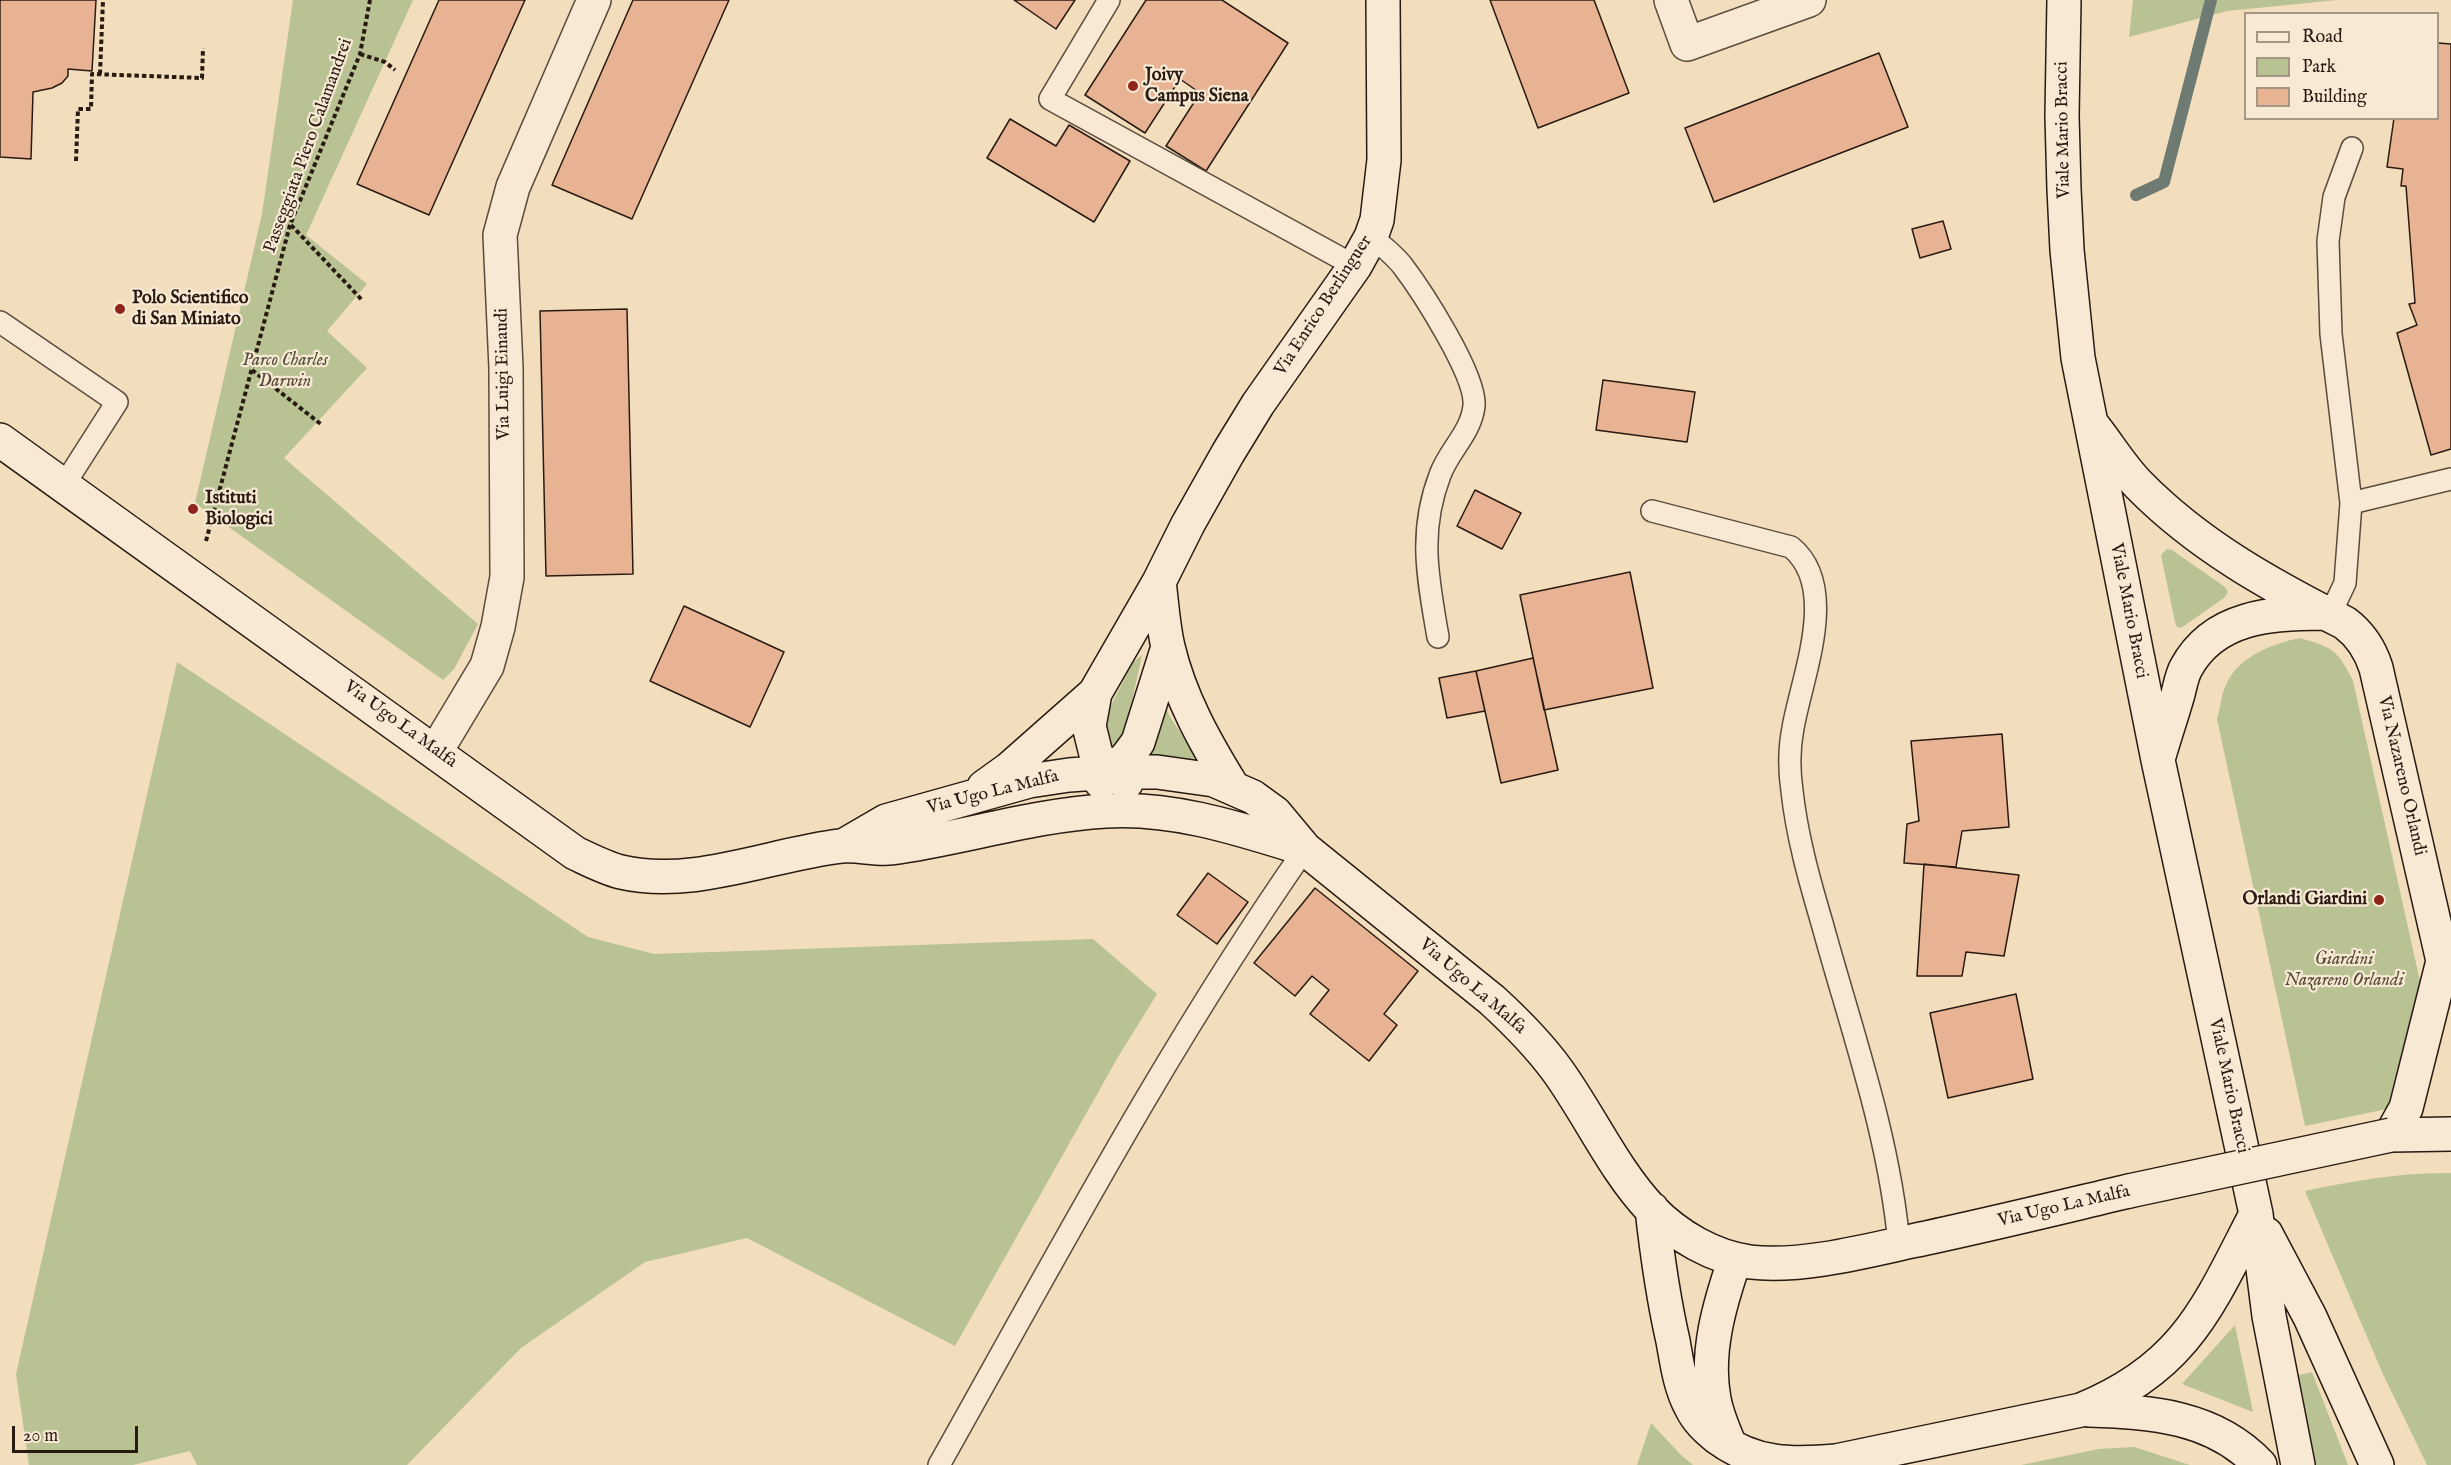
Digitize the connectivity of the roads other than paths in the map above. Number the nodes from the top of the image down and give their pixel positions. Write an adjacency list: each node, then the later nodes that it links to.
1 (594, 0): 22 (street, Via Luigi Einaudi)
2 (1109, 0): 9 (lane)
3 (1383, 0): 8 (street, Via Enrico Berlinguer)
4 (1671, 0): 5 (street)
5 (1809, 0)
6 (2064, 0): 11 (street, Viale Mario Bracci)
7 (2352, 148): 15 (lane)
8 (1371, 237): 9 (street, Via Enrico Berlinguer); 19 (lane)
9 (1355, 266): 17 (street, Via Enrico Berlinguer)
10 (0, 322): 14 (lane)
11 (2090, 420): 18 (street, Via Nazareno Orlandi); 23 (street, Viale Mario Bracci)
12 (0, 440): 14 (street, Via Ugo La Malfa)
13 (2451, 479): 15 (lane)
14 (64, 485): 22 (street, Via Ugo La Malfa)
15 (2351, 503): 18 (lane)
16 (1652, 512): 36 (lane)
17 (1159, 582): 20 (street); 21 (street, Via Enrico Berlinguer)
18 (2325, 613): 23 (street); 31 (street, Via Nazareno Orlandi)
19 (1438, 637)
20 (1168, 647): 24 (street); 25 (street)
21 (1095, 693): 24 (street, Via Enrico Berlinguer); 26 (street, Via Enrico Berlinguer)
22 (436, 751): 29 (street, Via Ugo La Malfa)
23 (2158, 760): 35 (street, Viale Mario Bracci)
24 (1112, 772): 25 (street, Via Ugo La Malfa); 26 (street, Via Ugo La Malfa); 27 (street, Via Enrico Berlinguer); 28 (street)
25 (1232, 786): 30 (street, Via Ugo La Malfa)
26 (971, 796): 29 (street, Via Ugo La Malfa)
27 (1228, 826): 28 (street, Via Ugo La Malfa); 30 (street, Via Ugo La Malfa)
28 (970, 832): 29 (street, Via Ugo La Malfa)
29 (843, 846)
30 (1305, 849): 34 (street, Via Ugo La Malfa); 40 (lane)
31 (2447, 970): 33 (street, Via Nazareno Orlandi)
32 (2451, 1134): 33 (street)
33 (2391, 1135): 36 (street, Via Ugo La Malfa, bridge)
34 (1652, 1209): 37 (street, Via Ugo La Malfa); 39 (street)
35 (2256, 1214): 38 (street); 42 (street, Viale Mario Bracci); 43 (street, Viale Mario Bracci)
36 (1899, 1244): 37 (street, Via Ugo La Malfa)
37 (1735, 1259): 39 (street)
38 (2081, 1410): 39 (street); 41 (street)
39 (1731, 1447)
40 (939, 1465)
41 (2260, 1465)
42 (2298, 1465)
43 (2377, 1465)

